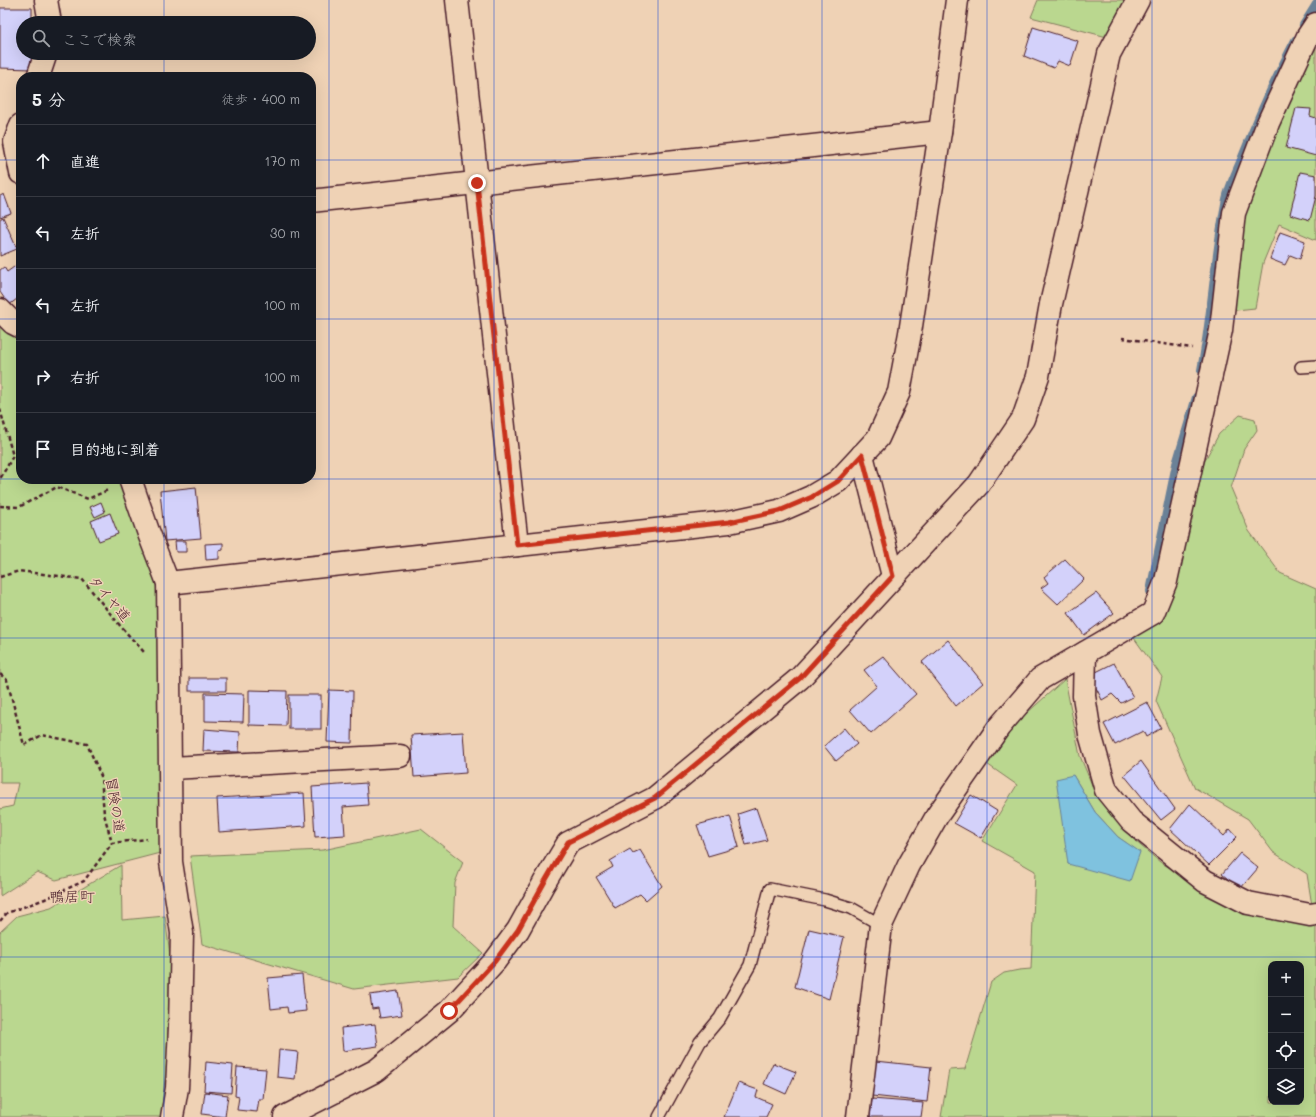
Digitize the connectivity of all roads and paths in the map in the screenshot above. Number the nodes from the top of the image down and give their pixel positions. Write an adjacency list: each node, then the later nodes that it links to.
1 (46, 0): 5 (street)
2 (457, 0): 10 (street)
3 (957, 0): 9 (street)
4 (1138, 0): 25 (street)
5 (49, 16)
6 (1316, 24): 15 (street)
7 (44, 60): 8 (street)
8 (40, 72)
9 (940, 132): 10 (street); 19 (street)
10 (477, 183): 11 (street); 23 (street)
11 (316, 200)
12 (0, 310): 13 (street)
13 (16, 325)
14 (1122, 338): 15 (path)
15 (1216, 351): 27 (street)
16 (1316, 366): 17 (lane)
17 (1301, 367)
18 (0, 409): 20 (path)
19 (862, 455): 23 (street); 25 (street)
20 (0, 478)
21 (121, 484): 22 (path); 26 (street)
22 (0, 506)
23 (517, 545): 26 (street)
24 (0, 576): 28 (path, タイヤ道)
25 (893, 576): 38 (street)
26 (168, 583): 31 (street)
27 (1085, 653): 34 (street); 36 (street)
28 (148, 656)
29 (0, 674): 33 (path, 冒険の道)
30 (400, 756): 31 (street)
31 (171, 768): 37 (street)
32 (148, 839): 33 (path)
33 (112, 842): 35 (path)
34 (1316, 914)
35 (0, 921)
36 (882, 925): 39 (lane); 40 (street)
37 (172, 1117)
38 (285, 1117)
39 (659, 1117)
40 (858, 1117)

